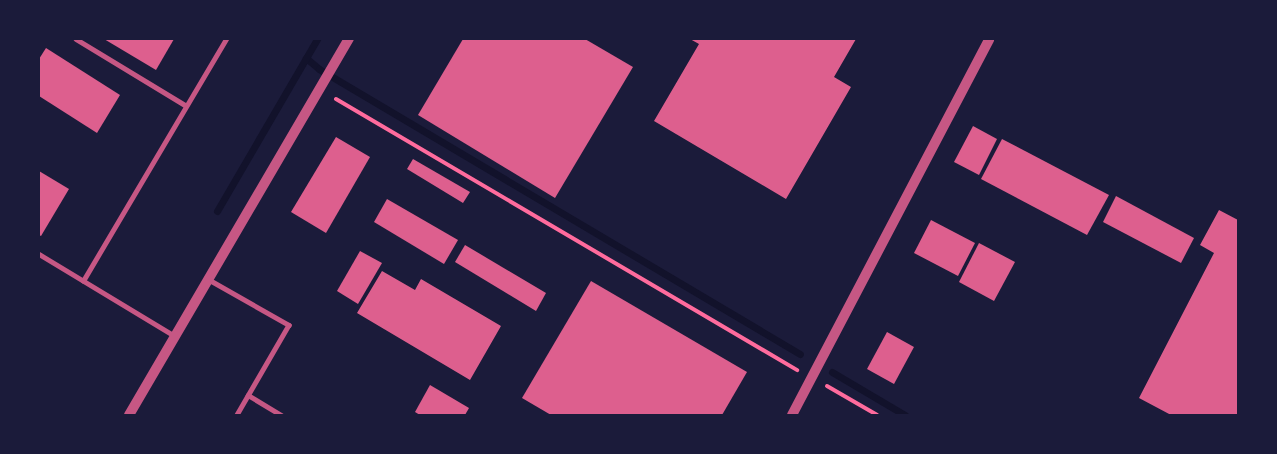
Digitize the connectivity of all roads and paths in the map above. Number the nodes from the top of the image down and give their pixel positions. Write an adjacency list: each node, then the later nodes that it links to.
1 (76, 39): 6 (lane)
2 (226, 39): 6 (lane)
3 (349, 39): 8 (street)
4 (989, 39): 17 (street)
5 (336, 99): 11 (path)
6 (185, 105): 9 (lane)
7 (39, 254): 9 (lane)
8 (208, 279): 10 (street); 13 (lane)
9 (83, 280): 10 (lane)
10 (175, 336): 14 (street)
11 (798, 371)
12 (827, 386): 18 (path)
13 (248, 396): 15 (lane); 16 (lane)
14 (129, 415)
15 (237, 415)
16 (280, 415)
17 (792, 415)
18 (877, 415)

